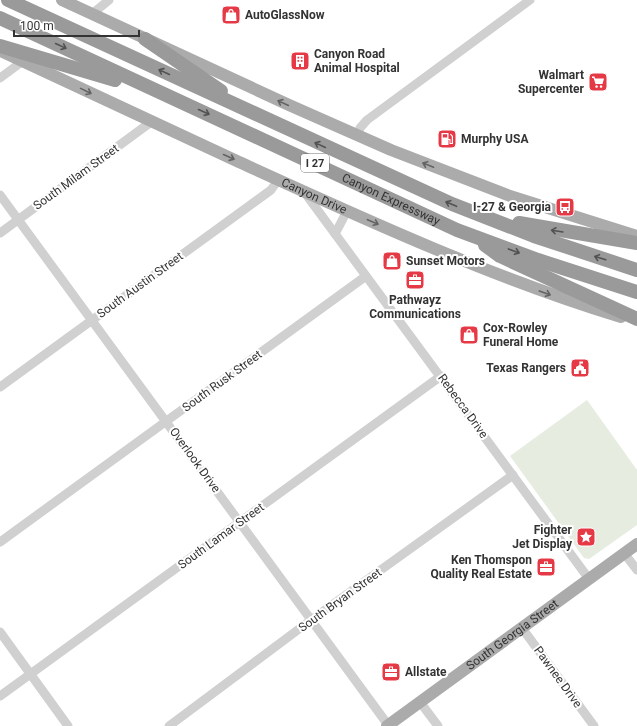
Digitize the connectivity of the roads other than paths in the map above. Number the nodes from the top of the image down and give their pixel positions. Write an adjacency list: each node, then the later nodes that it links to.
1 (8, 0): 13 (highway, Canyon Expressway / I 27, one-way to 1)
2 (62, 0): 5 (main road)
3 (109, 0): 5 (street)
4 (530, 0): 15 (street)
5 (92, 14): 7 (main road)
6 (0, 18): 12 (highway, Canyon Expressway / I 27, one-way to 12)
7 (146, 38): 13 (highway); 15 (main road, one-way to 7)
8 (0, 46): 12 (highway)
9 (0, 50): 10 (main road, Canyon Drive)
10 (23, 61): 11 (street); 14 (main road, Canyon Drive, one-way to 14)
11 (0, 78)
12 (183, 103): 24 (highway, Canyon Expressway / I 27, one-way to 24)
13 (260, 116): 20 (highway, Canyon Expressway / I 27, one-way to 13)
14 (151, 122): 16 (main road, Canyon Drive, one-way to 16); 21 (street, South Milam Street)
15 (357, 136): 25 (main road, one-way to 15)
16 (278, 180): 17 (main road, Canyon Drive); 30 (street, South Austin Street)
17 (305, 193): 19 (main road, Canyon Drive); 23 (street, Rebecca Drive)
18 (0, 195): 21 (street, Overlook Drive)
19 (347, 210): 23 (street); 32 (main road, Canyon Drive, one-way to 32)
20 (474, 213): 26 (highway, one-way to 20); 27 (highway, Canyon Expressway / I 27, one-way to 20)
21 (18, 220): 22 (street, South Milam Street); 30 (street, Overlook Drive)
22 (0, 233)
23 (335, 234): 28 (street, Rebecca Drive)
24 (472, 236): 29 (highway, Canyon Expressway / I 27, one-way to 29); 31 (highway)
25 (637, 236)
26 (637, 243)
27 (637, 270)
28 (366, 276): 33 (street, Rebecca Drive); 35 (street, South Rusk Street)
29 (637, 292)
30 (92, 319): 34 (street, South Austin Street); 35 (street, Overlook Drive)
31 (637, 319)
32 (637, 322)
33 (441, 376): 36 (street, Rebecca Drive); 37 (street, South Lamar Street)
34 (0, 387)
35 (167, 421): 37 (street, Overlook Drive); 38 (street, South Rusk Street)
36 (513, 475): 42 (street, Rebecca Drive); 43 (street, South Bryan Street)
37 (240, 522): 43 (street, Overlook Drive); 46 (street, South Lamar Street)
38 (0, 542)
39 (637, 544): 40 (main road, South Georgia Street)
40 (624, 553): 41 (street); 42 (main road, South Georgia Street)
41 (637, 570)
42 (589, 579): 44 (main road, South Georgia Street)
43 (311, 620): 50 (street, South Bryan Street); 51 (street, Overlook Drive)
44 (522, 628): 48 (main road, South Georgia Street); 53 (street, Pawnee Drive)
45 (0, 632): 46 (street)
46 (30, 674): 47 (street, South Lamar Street); 49 (street)
47 (0, 696)
48 (420, 702): 51 (main road, South Georgia Street); 52 (street)
49 (68, 726)
50 (169, 726)
51 (388, 726)
52 (438, 726)
53 (594, 726)

